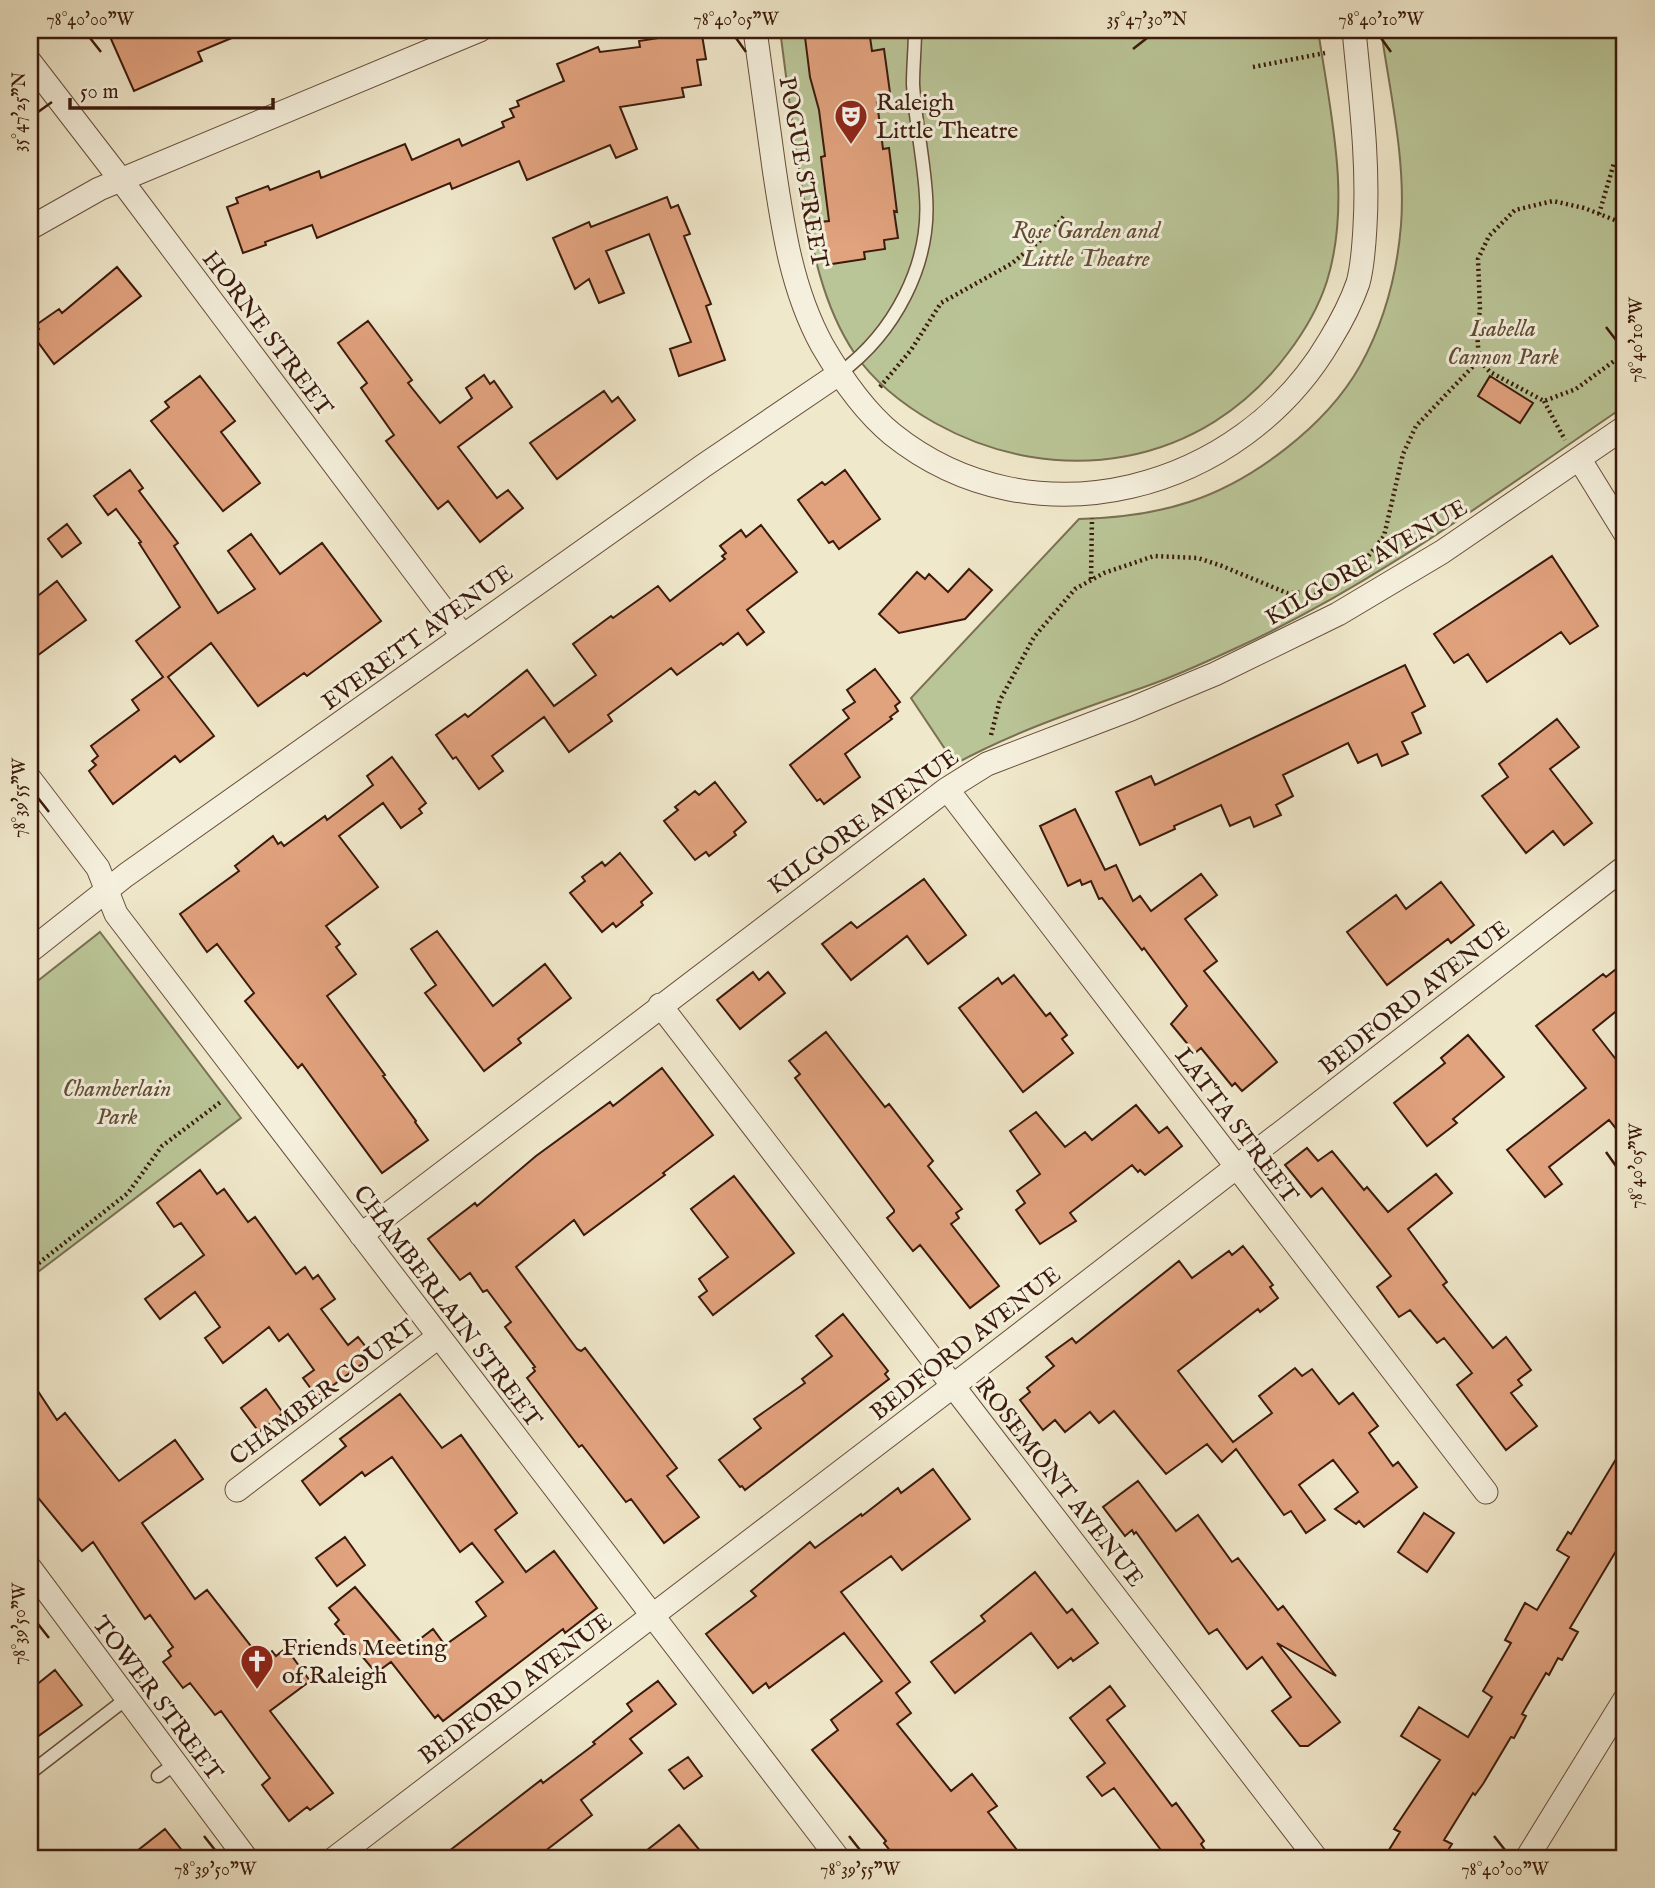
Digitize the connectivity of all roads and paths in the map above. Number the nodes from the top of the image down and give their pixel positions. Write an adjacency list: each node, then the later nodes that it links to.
1 (480, 30): 9 (street)
2 (755, 30): 16 (street, POGUE STREET)
3 (915, 30): 16 (lane)
4 (1354, 30): 16 (street, POGUE STREET)
5 (1325, 53): 7 (path)
6 (30, 62): 9 (street, HORNE STREET)
7 (1253, 67)
8 (1614, 163): 10 (path)
9 (121, 180): 13 (street); 26 (street, HORNE STREET)
10 (1599, 214): 12 (path); 15 (path)
11 (1065, 215): 17 (path)
12 (1625, 224)
13 (30, 228)
14 (1625, 353): 18 (path)
15 (1479, 360): 18 (path); 23 (path)
16 (840, 373): 26 (street, EVERETT AVENUE)
17 (880, 387)
18 (1544, 401): 20 (path)
19 (1625, 427): 20 (street, KILGORE AVENUE)
20 (1580, 460): 22 (street); 27 (street, KILGORE AVENUE)
21 (1092, 518): 24 (path)
22 (1625, 533)
23 (1347, 578)
24 (1091, 580): 25 (path); 27 (path)
25 (1339, 583)
26 (463, 636): 31 (street, EVERETT AVENUE)
27 (987, 764): 29 (street, KILGORE AVENUE)
28 (30, 779): 31 (street, CHAMBERLAIN STREET)
29 (947, 789): 33 (street, KILGORE AVENUE); 35 (street, LATTA STREET)
30 (1625, 867): 35 (street, BEDFORD AVENUE)
31 (108, 889): 32 (street, EVERETT AVENUE); 36 (street, CHAMBERLAIN STREET)
32 (30, 950)
33 (660, 1005): 36 (street, KILGORE AVENUE); 39 (street, ROSEMONT AVENUE)
34 (222, 1101): 37 (path)
35 (1236, 1167): 39 (street, BEDFORD AVENUE); 41 (street, LATTA STREET)
36 (361, 1235): 38 (street, CHAMBERLAIN STREET)
37 (30, 1270)
38 (439, 1336): 40 (street, CHAMBER COURT); 43 (street, CHAMBERLAIN STREET)
39 (953, 1386): 43 (street, BEDFORD AVENUE); 50 (street, ROSEMONT AVENUE)
40 (237, 1490)
41 (1486, 1492)
42 (30, 1568): 44 (street, TOWER STREET)
43 (651, 1616): 48 (street, BEDFORD AVENUE); 49 (street, CHAMBERLAIN STREET)
44 (126, 1699): 46 (lane); 47 (street, TOWER STREET)
45 (1625, 1699): 51 (street)
46 (30, 1773)
47 (246, 1858)
48 (335, 1858)
49 (838, 1858)
50 (1316, 1858)
51 (1527, 1858)

